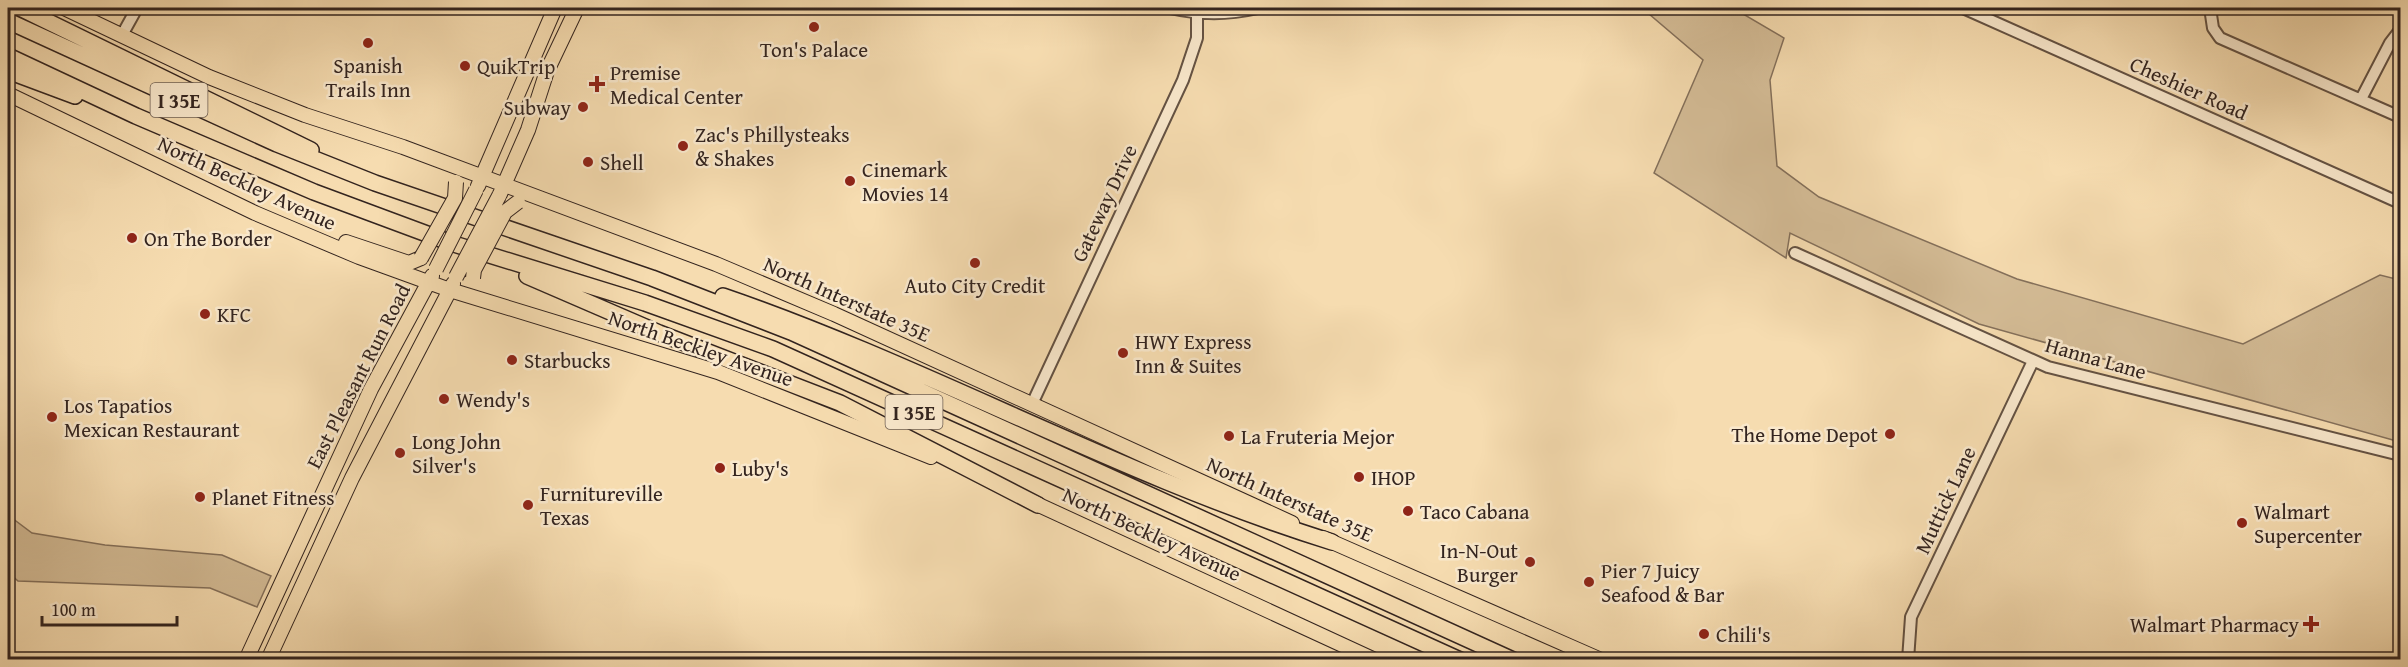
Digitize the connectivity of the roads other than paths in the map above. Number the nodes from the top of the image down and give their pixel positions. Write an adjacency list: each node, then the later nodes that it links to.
1 (20, 8): 21 (highway)
2 (64, 8): 13 (main road, North Interstate 35E)
3 (137, 8): 13 (street)
4 (555, 8): 22 (main road, East Pleasant Run Road)
5 (576, 8): 23 (main road, East Pleasant Run Road)
6 (1170, 8): 10 (street)
7 (1258, 8): 10 (street)
8 (1963, 8): 24 (street, Cheshier Road)
9 (2210, 8): 17 (street)
10 (1197, 14): 34 (street, Gateway Drive)
11 (8, 21): 21 (highway, I 35E)
12 (2400, 30): 17 (street)
13 (122, 35): 20 (main road, North Interstate 35E)
14 (8, 56): 18 (highway, I 35E)
15 (8, 71): 18 (highway)
16 (8, 94): 27 (main road, North Beckley Avenue)
17 (2361, 99): 19 (street)
18 (136, 116): 25 (highway, I 35E)
19 (2400, 117)
20 (418, 153): 22 (main road, North Interstate 35E); 27 (main road, bridge)
21 (352, 174): 29 (highway, I 35E)
22 (479, 184): 23 (main road, North Interstate 35E); 30 (main road, East Pleasant Run Road, bridge)
23 (502, 191): 26 (main road, North Interstate 35E); 31 (main road, East Pleasant Run Road, bridge)
24 (2400, 203)
25 (379, 216): 38 (highway); 47 (highway, I 35E)
26 (592, 216): 32 (main road, bridge); 34 (main road, North Interstate 35E)
27 (309, 236): 30 (main road, North Beckley Avenue)
28 (1795, 253): 33 (street, Hanna Lane)
29 (652, 278): 39 (highway); 48 (highway, I 35E)
30 (429, 282): 31 (main road, North Beckley Avenue); 36 (main road, East Pleasant Run Road)
31 (450, 290): 32 (main road, North Beckley Avenue); 37 (main road, East Pleasant Run Road)
32 (489, 302): 38 (main road, North Beckley Avenue)
33 (2033, 361): 35 (street, Hanna Lane); 50 (street, Muttick Lane)
34 (1032, 404): 39 (main road, North Interstate 35E)
35 (2400, 455)
36 (326, 486): 37 (main road); 40 (main road, East Pleasant Run Road)
37 (344, 494): 41 (main road, East Pleasant Run Road)
38 (1038, 505): 46 (main road, North Beckley Avenue)
39 (1332, 542): 49 (main road, North Interstate 35E)
40 (286, 573): 41 (main road); 42 (main road, East Pleasant Run Road)
41 (304, 581): 43 (main road, East Pleasant Run Road)
42 (261, 626): 43 (main road); 44 (main road, East Pleasant Run Road)
43 (280, 634): 45 (main road, East Pleasant Run Road)
44 (246, 660)
45 (268, 660)
46 (1375, 660)
47 (1460, 660)
48 (1513, 660)
49 (1601, 660)
50 (1908, 660)

